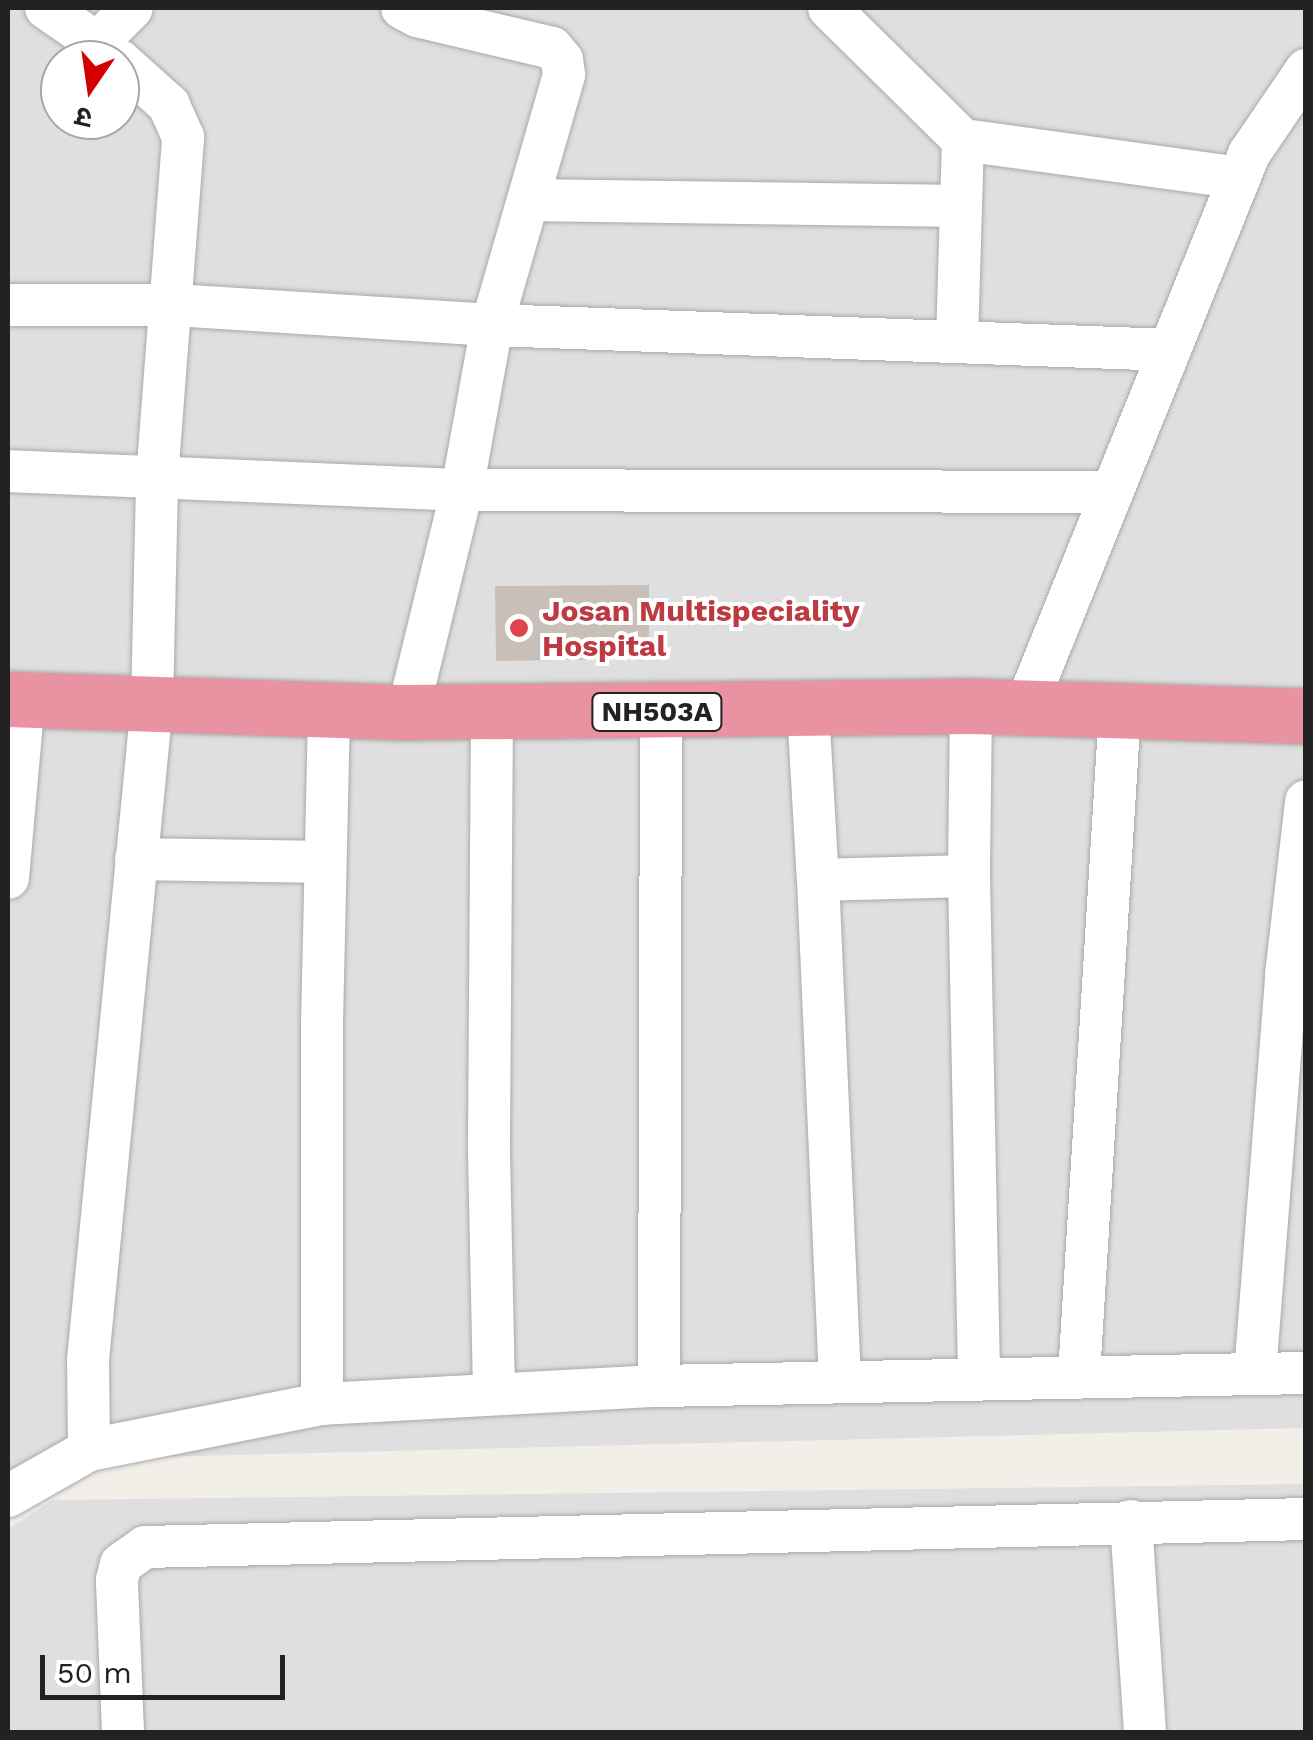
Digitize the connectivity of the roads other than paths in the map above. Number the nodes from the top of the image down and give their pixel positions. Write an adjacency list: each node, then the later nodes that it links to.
1 (46, 8): 5 (street)
2 (132, 8): 6 (street)
3 (402, 8): 11 (street)
4 (829, 8): 9 (street)
5 (91, 40)
6 (118, 40)
7 (1306, 70): 10 (street)
8 (140, 80): 13 (street)
9 (963, 140): 10 (street); 12 (street)
10 (1239, 178): 17 (street)
11 (528, 200): 12 (street); 15 (street)
12 (961, 206): 16 (street)
13 (174, 304): 14 (street); 15 (street); 19 (street)
14 (8, 305)
15 (492, 325): 16 (street); 20 (street)
16 (957, 342): 17 (street)
17 (1170, 350): 21 (street)
18 (8, 470): 19 (street)
19 (157, 478): 20 (street); 23 (street)
20 (462, 490): 21 (street); 29 (street)
21 (1112, 492): 25 (street)
22 (16, 699): 23 (highway, NH503A); 37 (street)
23 (152, 704): 27 (highway, NH503A); 34 (street)
24 (970, 706): 25 (highway, NH503A); 26 (highway, NH503A); 36 (street)
25 (1024, 708): 28 (highway, NH503A)
26 (808, 709): 31 (highway, NH503A); 38 (street)
27 (329, 710): 29 (highway, NH503A); 35 (street)
28 (1120, 711): 32 (highway, NH503A); 41 (street)
29 (408, 712): 30 (highway, NH503A)
30 (492, 712): 31 (highway, NH503A); 45 (street)
31 (661, 712): 44 (street)
32 (1306, 716)
33 (1306, 801): 40 (street)
34 (136, 859): 35 (street); 47 (street)
35 (325, 862): 46 (street)
36 (969, 876): 38 (street); 42 (street)
37 (8, 878)
38 (818, 880): 43 (street)
39 (1306, 1373): 40 (street)
40 (1255, 1374): 41 (street)
41 (1079, 1375): 42 (street)
42 (979, 1376): 43 (street)
43 (840, 1381): 44 (street)
44 (659, 1386): 45 (street)
45 (494, 1392): 46 (street)
46 (322, 1404): 47 (street)
47 (89, 1450): 48 (street)
48 (8, 1496)
49 (1306, 1519): 50 (street)
50 (1131, 1521): 51 (street); 52 (street)
51 (123, 1732)
52 (1145, 1732)

